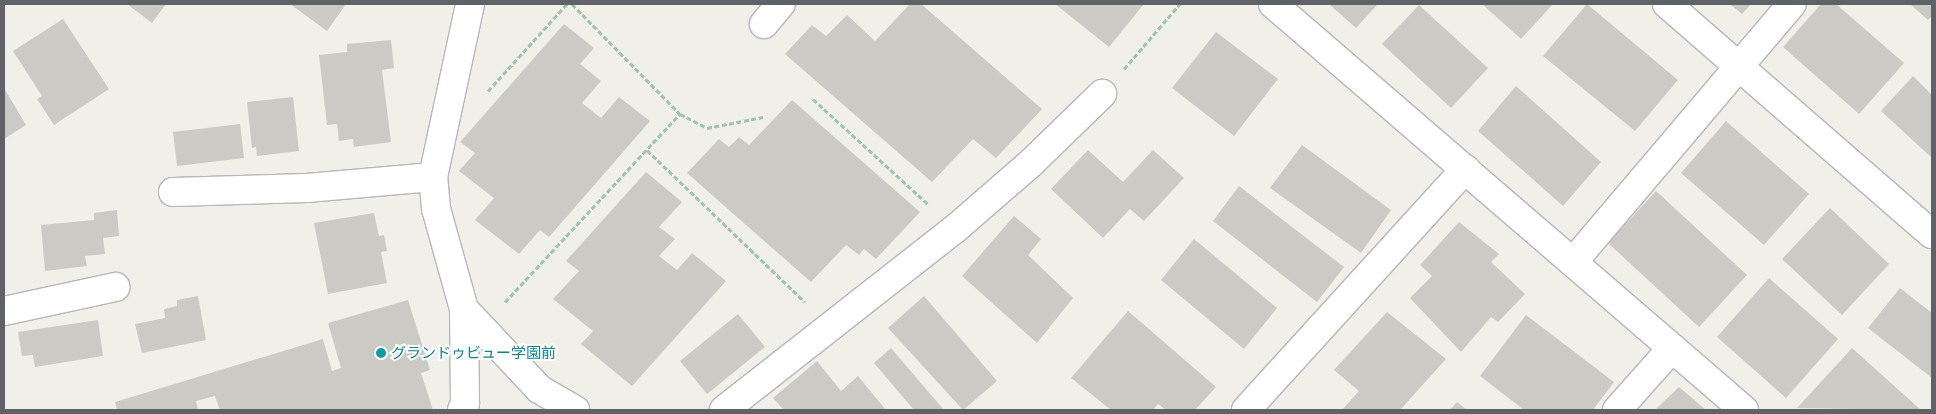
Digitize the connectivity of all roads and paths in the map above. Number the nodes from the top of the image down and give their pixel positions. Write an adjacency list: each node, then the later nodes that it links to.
1 (470, 4): 18 (street)
2 (566, 4): 12 (path)
3 (572, 4): 14 (path)
4 (782, 4): 9 (street)
5 (1180, 4): 11 (path)
6 (1273, 4): 17 (street)
7 (1667, 4): 10 (street)
8 (1792, 4): 10 (street)
9 (764, 24)
10 (1740, 67): 21 (street); 22 (street)
11 (1102, 94): 20 (street)
12 (484, 95)
13 (813, 99): 20 (path)
14 (680, 114): 15 (path); 16 (path)
15 (762, 117)
16 (647, 150): 25 (path); 26 (path)
17 (1465, 169): 22 (street); 31 (street)
18 (433, 177): 19 (street); 25 (street)
19 (173, 192)
20 (955, 229): 26 (street)
21 (1932, 234)
22 (1573, 262): 27 (street)
23 (115, 287): 24 (street)
24 (4, 311)
25 (473, 318): 28 (street); 29 (street)
26 (830, 326): 30 (street)
27 (1672, 348): 32 (street); 33 (street)
28 (462, 410)
29 (575, 410)
30 (724, 410)
31 (1246, 410)
32 (1617, 410)
33 (1744, 410)

